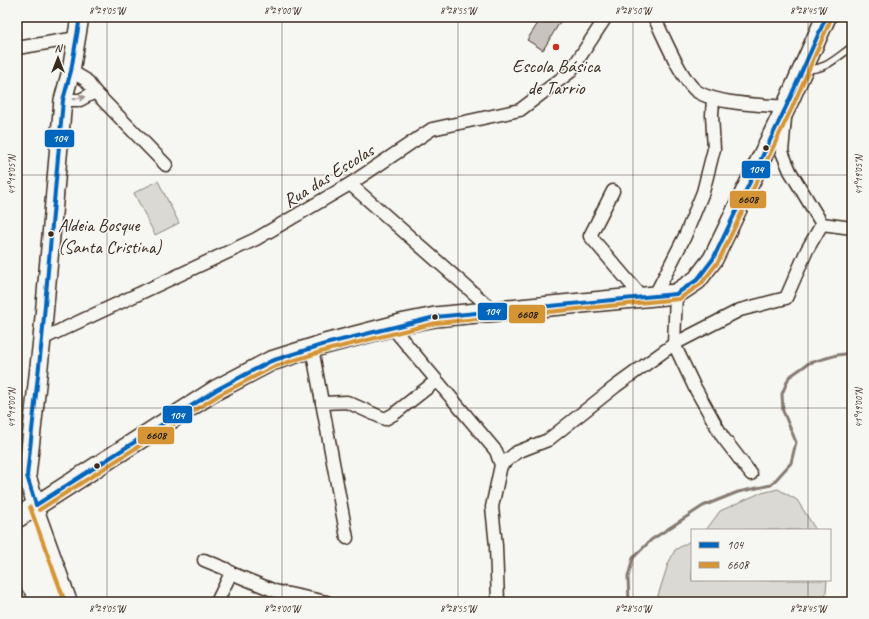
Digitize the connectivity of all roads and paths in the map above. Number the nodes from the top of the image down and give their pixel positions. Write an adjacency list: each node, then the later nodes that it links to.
1 (80, 17): 5 (street)
2 (606, 17): 15 (street, Rua das Escolas)
3 (654, 17): 12 (street)
4 (826, 17): 8 (main road)
5 (77, 38): 7 (street); 9 (street)
6 (852, 47): 8 (lane)
7 (17, 48)
8 (804, 69): 13 (main road)
9 (71, 72): 10 (street); 11 (street)
10 (95, 92): 11 (street, one-way to 10); 14 (street)
11 (63, 100): 23 (street)
12 (713, 100): 13 (street); 20 (street)
13 (786, 107): 17 (street); 19 (main road)
14 (166, 165)
15 (350, 184): 21 (street); 23 (street, Rua das Escolas)
16 (613, 191): 20 (street)
17 (822, 224): 18 (street); 24 (street)
18 (852, 228)
19 (676, 294): 20 (main road); 24 (street)
20 (645, 298): 21 (main road)
21 (494, 312): 22 (main road)
22 (391, 326): 25 (main road); 26 (street)
23 (42, 339): 30 (street)
24 (674, 344): 28 (street); 29 (street)
25 (312, 348): 27 (street); 30 (main road)
26 (436, 381): 27 (street); 28 (street)
27 (322, 402): 32 (street)
28 (501, 464): 38 (street)
29 (751, 474)
30 (36, 505): 31 (main road); 35 (street)
31 (17, 518)
32 (347, 538)
33 (204, 560): 34 (street)
34 (231, 573): 36 (street); 37 (street)
35 (71, 602)
36 (217, 602)
37 (327, 602)
38 (498, 602)

